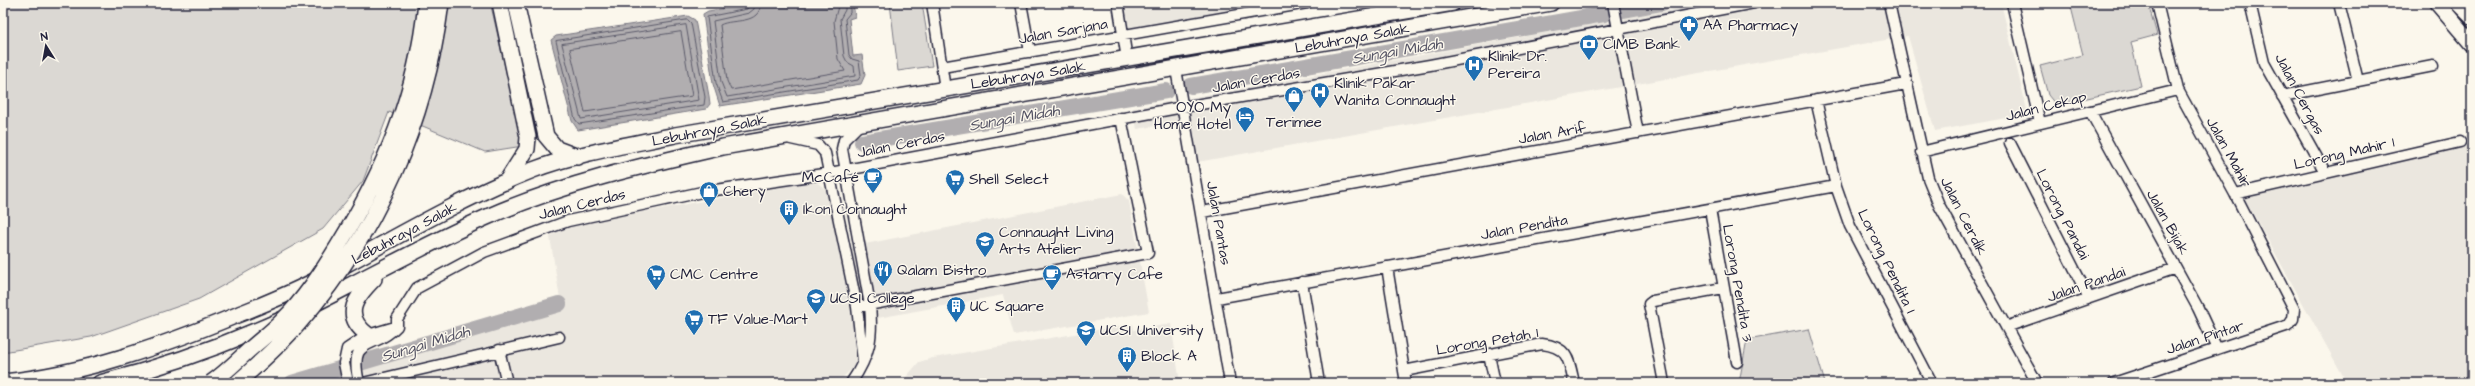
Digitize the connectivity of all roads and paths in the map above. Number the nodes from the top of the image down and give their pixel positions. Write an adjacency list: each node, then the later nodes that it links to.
1 (426, 3): 82 (highway, bridge)
2 (441, 3): 83 (highway, bridge)
3 (500, 3): 49 (highway)
4 (516, 3): 45 (highway)
5 (932, 3): 27 (street)
6 (1021, 3): 24 (street)
7 (1118, 3): 22 (street)
8 (1307, 3): 22 (street, Jalan Sarjana)
9 (1453, 3): 25 (highway, Lebuhraya Salak)
10 (1551, 3): 28 (highway, Lebuhraya Salak)
11 (1613, 3): 21 (street)
12 (1754, 3): 21 (street, Jalan Cerdas)
13 (1888, 3): 30 (street, Jalan Cerdik)
14 (2012, 3): 38 (street)
15 (2157, 3): 32 (street, Jalan Mahir)
16 (2250, 3): 33 (street, Jalan Cergas)
17 (2339, 3): 29 (street)
18 (2437, 3): 23 (highway)
19 (2458, 3): 20 (highway)
20 (2472, 17)
21 (1618, 30): 35 (street, Jalan Cerdas); 40 (street)
22 (1123, 35): 24 (street, Jalan Sarjana); 25 (street)
23 (2472, 44)
24 (1030, 52): 27 (street, Jalan Sarjana)
25 (1127, 59): 31 (highway, Lebuhraya Salak)
26 (2433, 66): 29 (street)
27 (942, 67): 31 (street)
28 (1176, 69): 35 (street, Jalan Pantas); 39 (highway, Lebuhraya Salak)
29 (2358, 81): 33 (street)
30 (1906, 84): 34 (street, Jalan Arif); 44 (street, Jalan Cerdik)
31 (945, 89): 45 (highway, Lebuhraya Salak)
32 (2178, 90): 36 (street, Jalan Cekap); 51 (street, Jalan Mahir)
33 (2282, 96): 47 (street, Jalan Cergas)
34 (1816, 100): 40 (street, Jalan Arif); 50 (street, Lorong Pendita 1)
35 (1183, 107): 37 (street, Jalan Cerdas); 53 (street, Jalan Pantas)
36 (2090, 111): 38 (street, Jalan Cekap); 56 (street, Jalan Bijak)
37 (1121, 118): 46 (street, Jalan Cerdas); 61 (street)
38 (2040, 123): 44 (street, Jalan Cekap)
39 (860, 124): 41 (highway, Lebuhraya Salak); 46 (street)
40 (1638, 133): 53 (street, Jalan Arif)
41 (781, 138): 48 (street); 55 (highway, Lebuhraya Salak)
42 (2460, 142): 47 (street, Lorong Mahir 1)
43 (2010, 143): 60 (street, Lorong Pandai)
44 (1922, 152): 65 (street, Jalan Cerdik)
45 (578, 157): 49 (highway, Lebuhraya Salak)
46 (845, 170): 48 (street, Jalan Cerdas); 61 (street)
47 (2325, 172): 51 (street, Lorong Mahir 1)
48 (830, 173): 62 (street); 64 (street, Jalan Cerdas)
49 (505, 183): 74 (highway, Lebuhraya Salak)
50 (1836, 186): 52 (street, Jalan Pendita); 92 (street, Lorong Pendita 1)
51 (2235, 194): 63 (street, Jalan Mahir)
52 (1710, 209): 54 (street, Jalan Pendita); 58 (street, Lorong Pendita 3)
53 (1202, 212): 59 (street, Jalan Pantas)
54 (1387, 267): 57 (street, Jalan Pendita); 73 (street)
55 (386, 268): 66 (highway); 81 (highway, Lebuhraya Salak)
56 (2176, 268): 60 (street, Jalan Pandai); 68 (street, Jalan Bijak)
57 (1302, 282): 59 (street, Jalan Pendita); 87 (street)
58 (1723, 288): 71 (street, Lorong Pendita 3); 91 (street)
59 (1217, 298): 86 (street, Jalan Pantas)
60 (2089, 298): 65 (street, Jalan Pandai)
61 (870, 305): 62 (street); 72 (street)
62 (857, 307): 72 (street)
63 (2294, 308): 68 (street, Jalan Pintar)
64 (397, 326): 66 (street); 78 (street)
65 (2006, 327): 93 (street, Jalan Cerdik)
66 (368, 335): 76 (street)
67 (559, 337): 69 (street)
68 (2217, 349): 77 (street, Jalan Pintar)
69 (499, 350): 79 (street); 84 (street)
70 (1489, 355): 73 (street, Lorong Petah 1); 89 (street); 90 (street, Lorong Petah 1)
71 (1736, 362)
72 (864, 365): 85 (street)
73 (1404, 371): 88 (street)
74 (61, 373): 75 (highway); 80 (highway, Lebuhraya Salak)
75 (3, 374)
76 (347, 380)
77 (2137, 380): 94 (street, Jalan Pintar)
78 (360, 381): 79 (street)
79 (381, 381)
80 (3, 382)
81 (100, 383)
82 (211, 383)
83 (237, 383)
84 (507, 383)
85 (852, 383)
86 (1230, 383)
87 (1319, 383)
88 (1406, 383)
89 (1495, 383)
90 (1574, 383)
91 (1664, 383)
92 (1932, 383)
93 (2037, 383)
94 (2114, 383)

